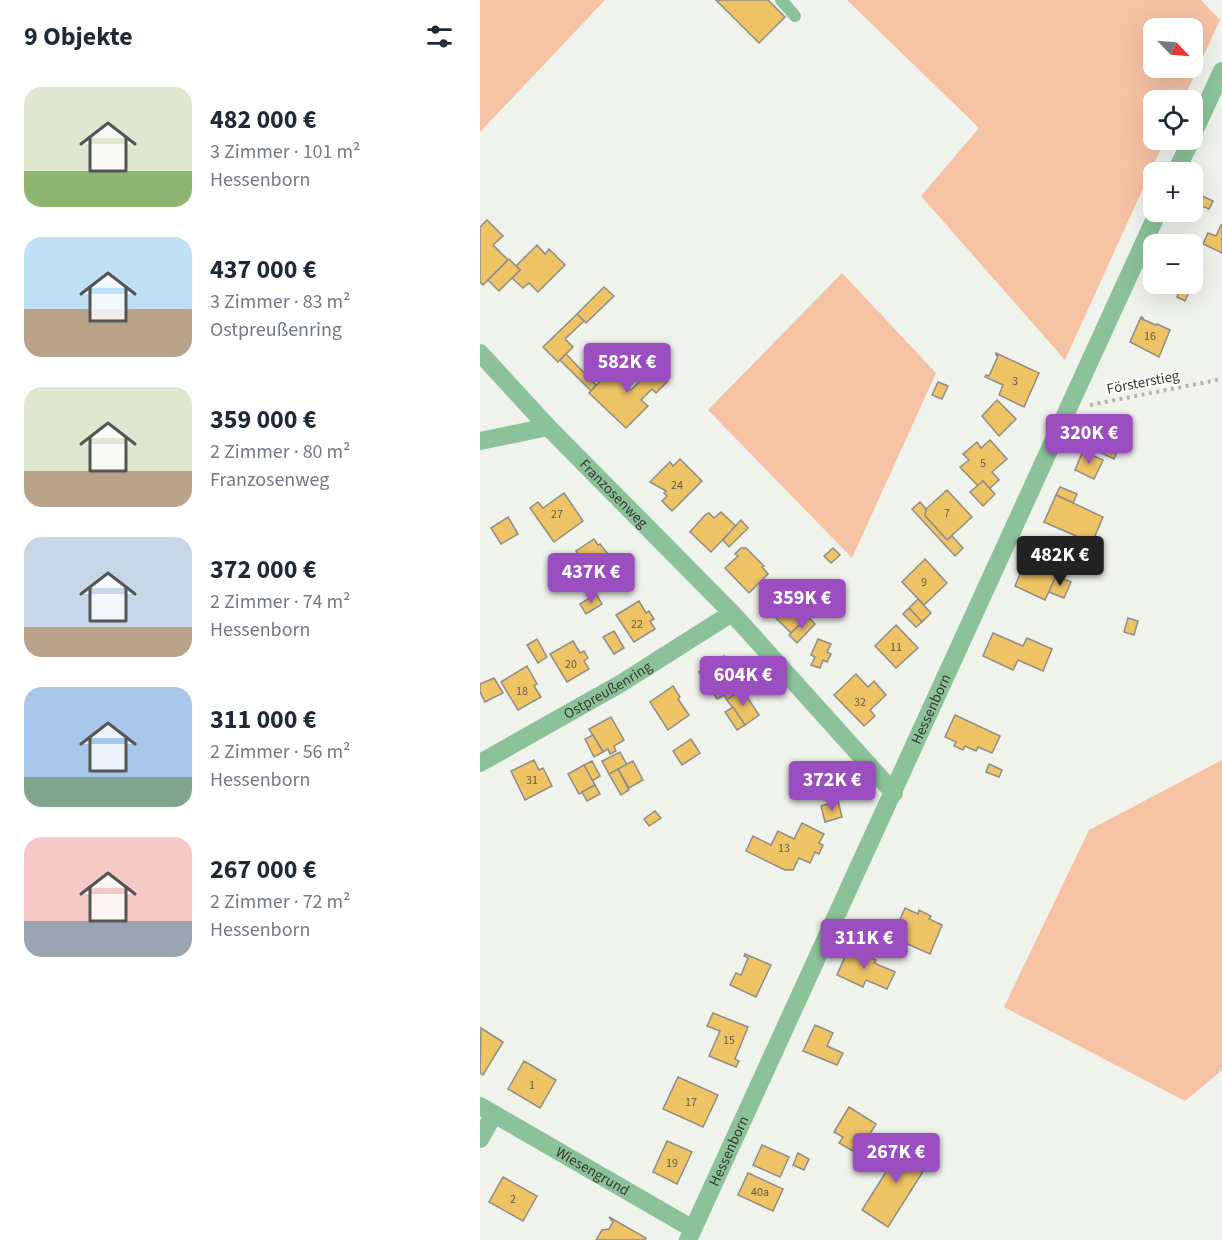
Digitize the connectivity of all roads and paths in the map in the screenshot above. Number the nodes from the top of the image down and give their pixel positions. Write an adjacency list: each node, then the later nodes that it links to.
1 (781, 0): 2 (lane)
2 (795, 16)
3 (1222, 71): 4 (street)
4 (1203, 113)
5 (1153, 222): 8 (street, Hessenborn)
6 (480, 353): 9 (street, Franzosenweg)
7 (1222, 379): 8 (path, Försterstieg)
8 (1068, 409): 13 (street, Hessenborn)
9 (548, 427): 10 (street); 11 (street, Franzosenweg)
10 (480, 441)
11 (732, 613): 12 (street, Ostpreußenring); 13 (street, Franzosenweg)
12 (480, 763)
13 (894, 793): 16 (street, Hessenborn)
14 (487, 1110): 15 (street, Wiesengrund); 16 (street, Wiesengrund)
15 (480, 1139)
16 (691, 1234)

